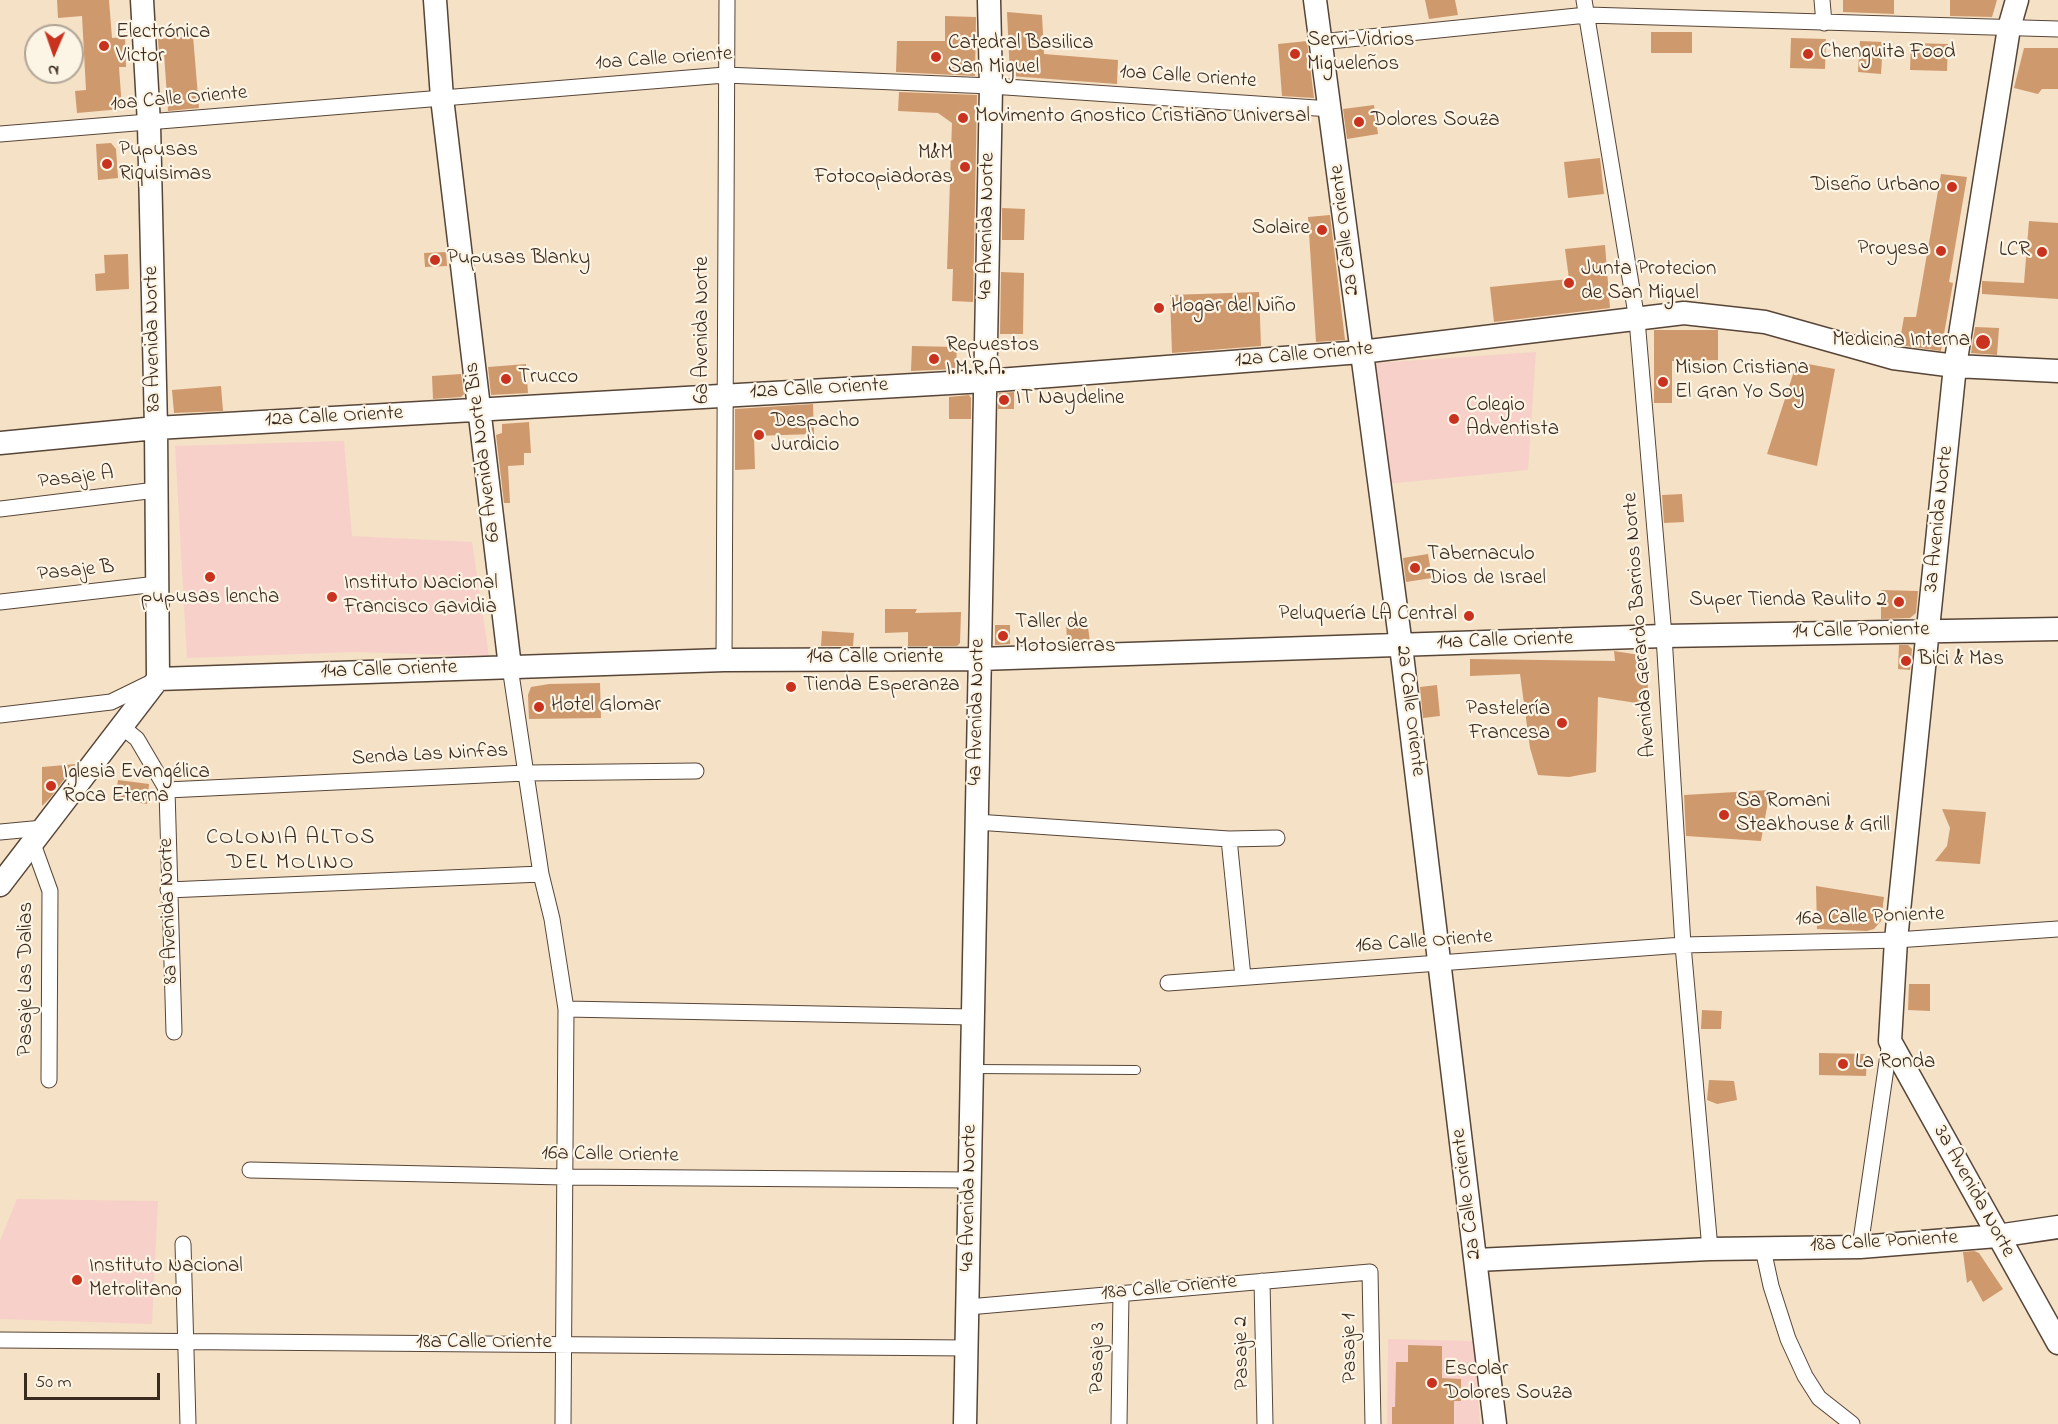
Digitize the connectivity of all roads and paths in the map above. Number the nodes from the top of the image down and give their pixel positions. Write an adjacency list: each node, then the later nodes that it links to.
1 (142, 0): 17 (street, 8a Avenida Norte)
2 (435, 0): 15 (street, 6a Avenida Norte Bis)
3 (727, 0): 13 (street, 6a Avenida Norte)
4 (989, 0): 14 (street, 4a Avenida Norte)
5 (1315, 0): 12 (street, 2a Calle Oriente)
6 (1822, 0): 9 (street)
7 (2017, 0): 10 (street, 3a Avenida Norte)
8 (1586, 8): 9 (street); 12 (street); 19 (street, Avenida Gerardo Barrios Norte)
9 (1824, 23): 10 (street)
10 (2009, 28): 11 (street); 21 (street, 3a Avenida Norte)
11 (2058, 29)
12 (1320, 42): 16 (street, 2a Calle Oriente)
13 (725, 75): 14 (street, 10a Calle Oriente); 15 (street, 10a Calle Oriente); 24 (street, 6a Avenida Norte)
14 (991, 86): 16 (street, 10a Calle Oriente); 23 (street, 4a Avenida Norte)
15 (442, 98): 17 (street, 10a Calle Oriente); 25 (street, 6a Avenida Norte Bis)
16 (1331, 109): 20 (street, 2a Calle Oriente)
17 (149, 124): 18 (street, 10a Calle Oriente); 26 (street, 8a Avenida Norte)
18 (0, 134)
19 (1637, 320): 20 (street, 12a Calle Oriente); 21 (street, 12a Calle Oriente); 34 (street, Avenida Gerardo Barrios Norte)
20 (1361, 352): 23 (street, 12a Calle Oriente); 35 (street, 2a Calle Oriente)
21 (1955, 366): 22 (street, 12a Calle Oriente); 33 (street, 3a Avenida Norte)
22 (2058, 371)
23 (985, 381): 24 (street, 12a Calle Oriente); 36 (street, 4a Avenida Norte)
24 (725, 395): 25 (street, 12a Calle Oriente); 37 (street, 6a Avenida Norte)
25 (479, 409): 26 (street, 12a Calle Oriente); 38 (street, 6a Avenida Norte Bis)
26 (156, 428): 27 (street, 12a Calle Oriente); 28 (street, 8a Avenida Norte)
27 (0, 443)
28 (156, 490): 29 (street, Pasaje A); 30 (street, 8a Avenida Norte)
29 (0, 509)
30 (157, 584): 31 (street, Pasaje B); 39 (street, 8a Avenida Norte)
31 (0, 602)
32 (2058, 629): 33 (street, 14 Calle Poniente)
33 (1929, 631): 34 (street, 14 Calle Poniente); 54 (street, 3a Avenida Norte)
34 (1664, 636): 35 (street, 14a Calle Oriente); 55 (street, Avenida Gerardo Barrios Norte)
35 (1401, 646): 36 (street, 14a Calle Oriente); 56 (street, 2a Calle Oriente)
36 (980, 659): 37 (street, 14a Calle Oriente); 45 (street, 4a Avenida Norte)
37 (724, 660): 38 (street, 14a Calle Oriente)
38 (510, 667): 39 (street, 14a Calle Oriente); 43 (street, 6a Avenida Norte Bis)
39 (158, 679): 40 (street, 14a Calle Oriente); 41 (street)
40 (0, 715)
41 (122, 726): 44 (street); 47 (street)
42 (696, 771): 43 (street, Senda Las Ninfas)
43 (526, 772): 44 (street, Senda Las Ninfas); 50 (street, 6a Avenida Norte Bis)
44 (167, 790): 52 (street, 8a Avenida Norte)
45 (976, 826): 49 (street); 60 (street, 4a Avenida Norte)
46 (0, 832): 47 (street)
47 (38, 836): 51 (street); 65 (street, Pasaje Las Dalias)
48 (1277, 838): 49 (street)
49 (1229, 839): 57 (street)
50 (541, 874): 52 (street); 59 (street, 6a Avenida Norte Bis)
51 (0, 885)
52 (168, 890): 61 (street, 8a Avenida Norte)
53 (2058, 929): 54 (street, 16a Calle Poniente)
54 (1896, 940): 55 (street, 16a Calle Poniente); 62 (street, 3a Avenida Norte)
55 (1683, 945): 56 (street, 16a Calle Oriente); 74 (street, Avenida Gerardo Barrios Norte)
56 (1441, 963): 57 (street, 16a Calle Oriente); 75 (street, 2a Calle Oriente)
57 (1243, 977): 58 (street, 16a Calle Oriente)
58 (1168, 983)
59 (566, 1009): 60 (street); 67 (street)
60 (972, 1017): 63 (street, 4a Avenida Norte)
61 (174, 1032)
62 (1890, 1041): 70 (street, 3a Avenida Norte); 72 (street, 3a Avenida Norte)
63 (972, 1069): 64 (lane); 68 (street, 4a Avenida Norte)
64 (1136, 1070)
65 (49, 1080)
66 (249, 1170): 67 (street, 16a Calle Oriente)
67 (564, 1177): 68 (street, 16a Calle Oriente); 83 (street)
68 (970, 1180): 79 (street, 4a Avenida Norte)
69 (2058, 1227): 70 (street, 18a Calle Poniente)
70 (1997, 1236): 72 (street, 18a Calle Poniente); 82 (street, 3a Avenida Norte)
71 (183, 1244): 81 (street)
72 (1860, 1247): 73 (street, 18a Calle Poniente)
73 (1763, 1249): 74 (street, 18a Calle Poniente); 92 (street)
74 (1710, 1250): 75 (street)
75 (1476, 1260): 91 (street, 2a Calle Oriente)
76 (1370, 1272): 77 (street, 18a Calle Oriente); 90 (street, Pasaje 1)
77 (1263, 1281): 78 (street, 18a Calle Oriente); 89 (street, Pasaje 2)
78 (1121, 1293): 79 (street, 18a Calle Oriente); 88 (street, Pasaje 3)
79 (968, 1307): 84 (street, 4a Avenida Norte)
80 (0, 1340): 81 (street, 18a Calle Oriente)
81 (186, 1341): 83 (street, 18a Calle Oriente); 85 (street)
82 (2058, 1343)
83 (563, 1345): 84 (street, 18a Calle Oriente); 86 (street)
84 (968, 1348): 87 (street, 4a Avenida Norte)
85 (188, 1424)
86 (563, 1424)
87 (965, 1424)
88 (1119, 1424)
89 (1265, 1424)
90 (1373, 1424)
91 (1495, 1424)
92 (1851, 1424)

